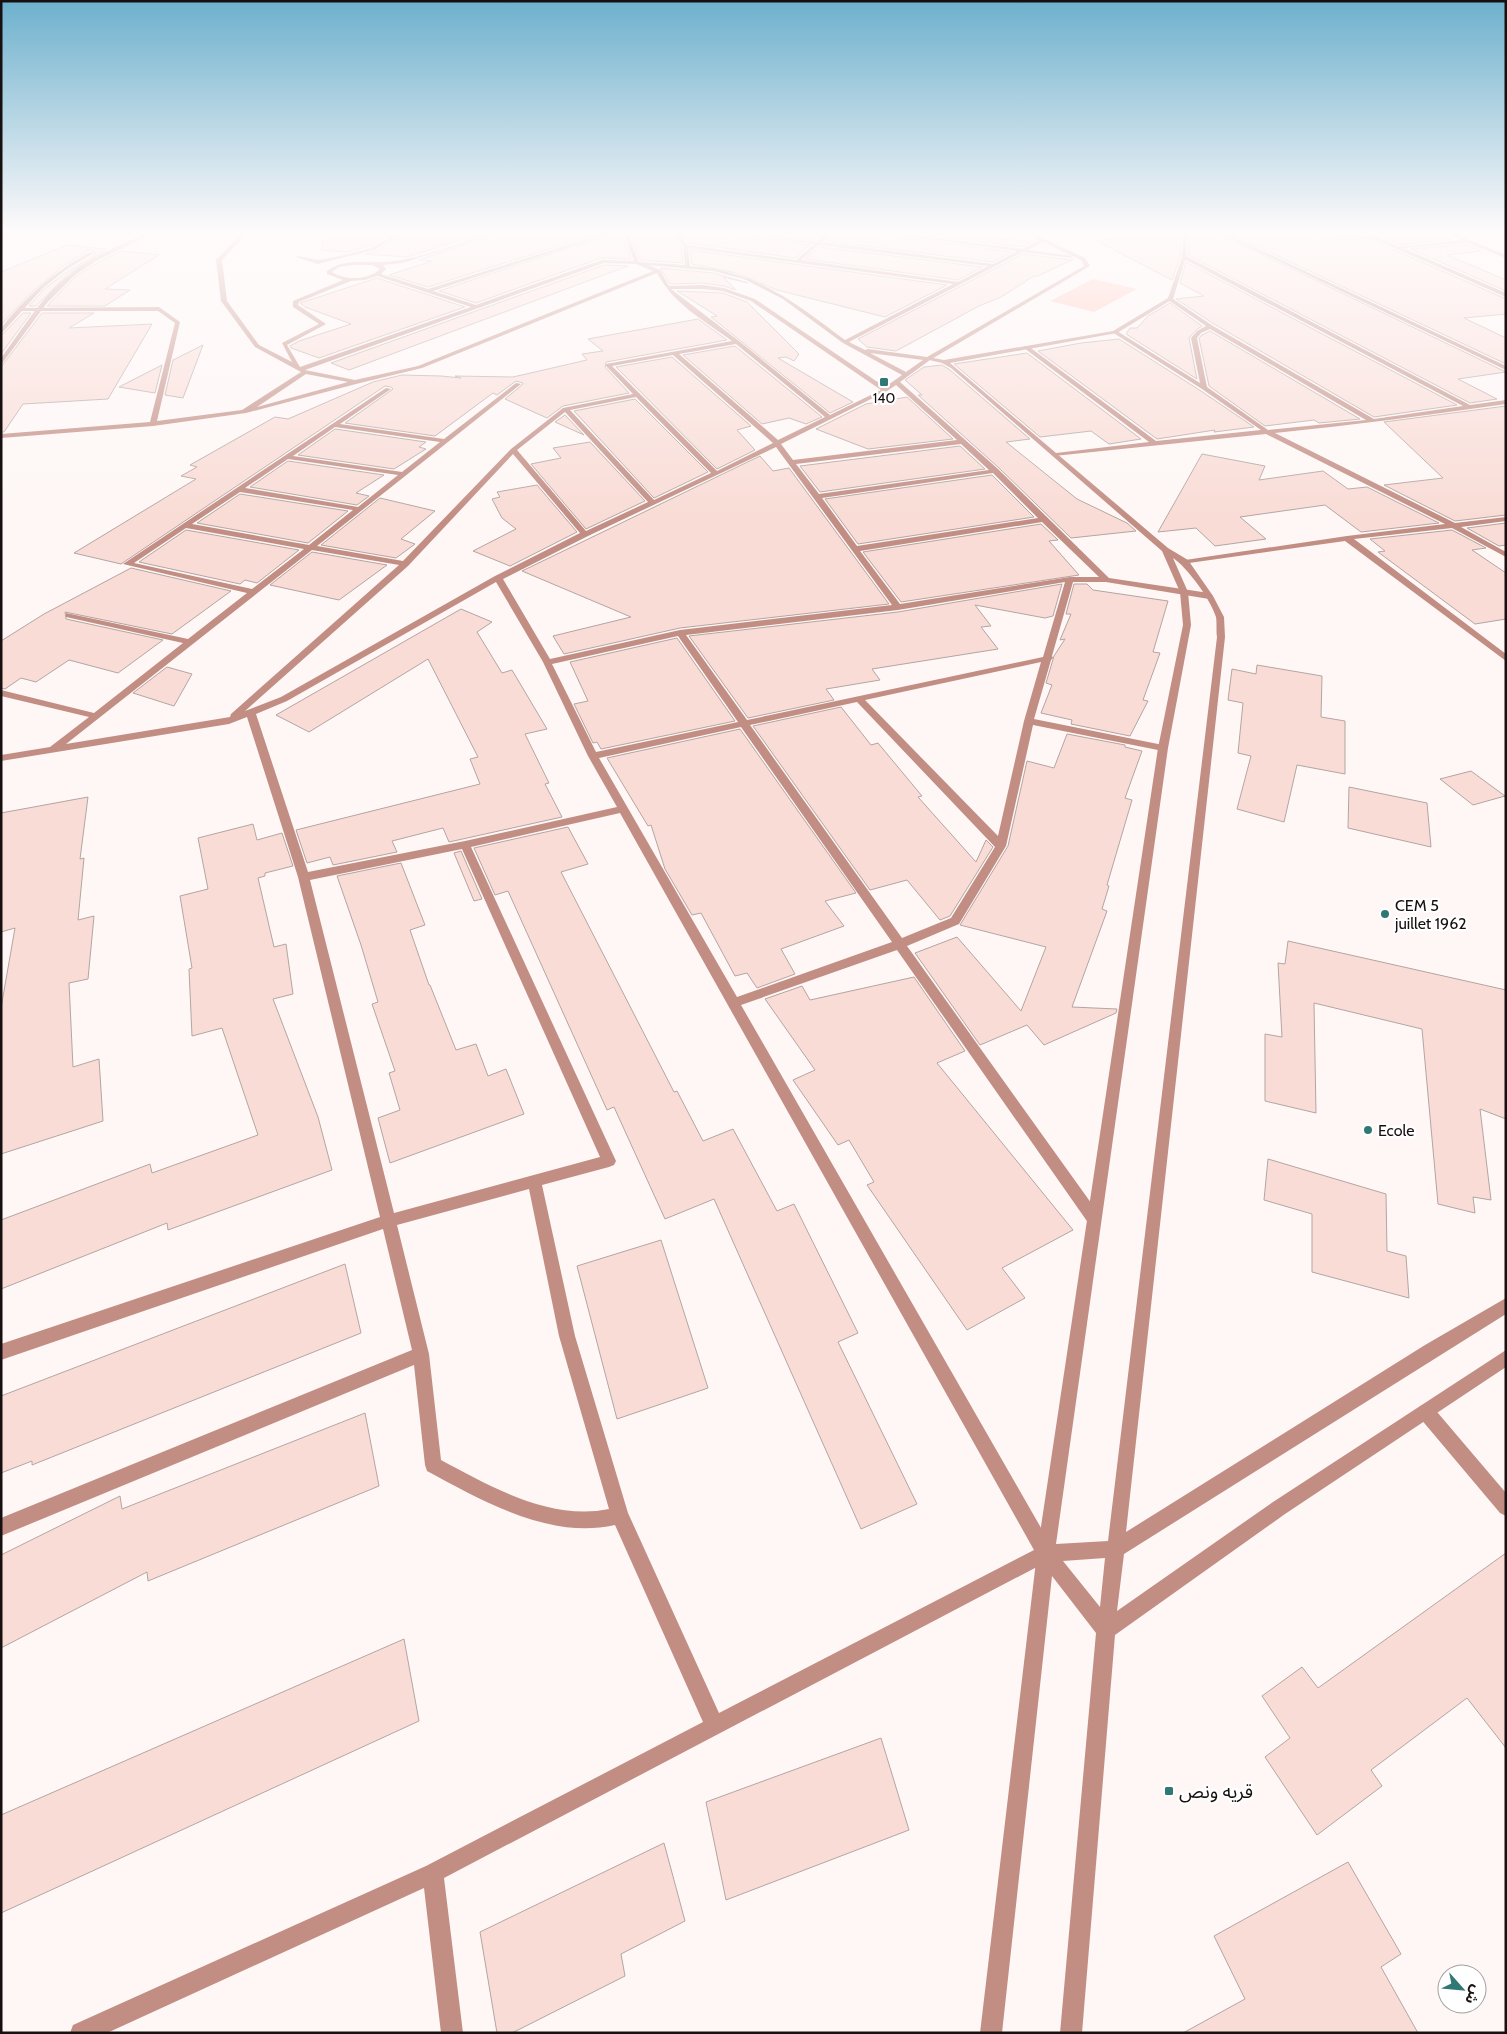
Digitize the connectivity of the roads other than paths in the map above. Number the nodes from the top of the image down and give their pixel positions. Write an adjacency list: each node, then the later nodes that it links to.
1 (28, 327): 24 (street)
2 (177, 327): 41 (street)
3 (242, 327): 26 (street)
4 (317, 327): 26 (street)
5 (423, 327): 26 (street)
6 (518, 327): 28 (street)
7 (717, 327): 17 (street)
8 (793, 327): 33 (street)
9 (824, 327): 18 (street)
10 (873, 327): 18 (street)
11 (984, 327): 22 (street)
12 (1123, 327): 16 (street)
13 (1317, 327): 36 (street)
14 (1419, 327): 25 (street)
15 (1211, 328): 31 (street); 40 (street)
16 (1115, 332): 19 (street); 31 (street)
17 (737, 342): 21 (street); 39 (street)
18 (845, 342): 20 (street)
19 (1026, 347): 23 (street); 47 (street)
20 (860, 350): 22 (street); 27 (street)
21 (674, 353): 34 (street); 48 (street)
22 (928, 359): 23 (street); 27 (street)
23 (944, 362): 50 (street)
24 (1, 363)
25 (1506, 368)
26 (302, 371): 28 (street); 38 (street)
27 (905, 374): 29 (street)
28 (355, 382): 38 (street)
29 (897, 382): 33 (street); 46 (street)
30 (518, 384): 45 (street)
31 (1204, 388): 43 (street)
32 (388, 389): 42 (street)
33 (885, 390): 39 (street)
34 (636, 395): 37 (street); 55 (street)
35 (1506, 402): 36 (street)
36 (1472, 408): 40 (street)
37 (566, 409): 49 (street); 58 (street)
38 (244, 412): 41 (street)
39 (830, 418): 48 (street)
40 (1373, 421): 43 (street)
41 (152, 424): 44 (street)
42 (334, 425): 45 (street); 51 (street)
43 (1266, 431): 47 (street); 62 (street)
44 (1, 436)
45 (446, 441): 54 (street)
46 (961, 442): 52 (street); 53 (street)
47 (1155, 442): 50 (street)
48 (777, 443): 52 (street); 55 (street)
49 (513, 450): 64 (street); 71 (street)
50 (1056, 455): 68 (street)
51 (286, 457): 54 (street); 56 (street)
52 (790, 463): 57 (street)
53 (995, 471): 57 (street); 60 (street)
54 (404, 474): 59 (street)
55 (716, 474): 58 (street)
56 (238, 489): 59 (street); 63 (street)
57 (816, 497): 67 (street)
58 (653, 503): 64 (street)
59 (359, 509): 66 (street)
60 (1044, 519): 67 (street); 74 (street)
61 (1506, 519): 62 (street)
62 (1451, 524): 65 (street); 69 (street)
63 (184, 526): 66 (street); 75 (street)
64 (585, 534): 72 (street)
65 (1347, 538): 70 (street); 83 (street)
66 (312, 546): 71 (street); 75 (street)
67 (854, 548): 78 (street)
68 (1166, 550): 70 (street); 76 (street)
69 (1506, 555)
70 (1185, 562): 77 (street)
71 (405, 564): 89 (street)
72 (498, 578): 84 (street); 87 (street)
73 (1070, 579): 74 (street); 78 (street); 82 (street)
74 (1106, 580): 76 (street)
75 (254, 592): 81 (street)
76 (1184, 592): 77 (street); 92 (street)
77 (1210, 596): 113 (street)
78 (898, 607): 80 (street)
79 (69, 616): 81 (street)
80 (680, 633): 84 (street); 91 (street)
81 (190, 642): 88 (street)
82 (1049, 658): 86 (street); 90 (street)
83 (1506, 658)
84 (547, 662): 94 (street)
85 (1, 693): 88 (street)
86 (860, 700): 91 (street); 98 (street)
87 (251, 714): 89 (street); 99 (street)
88 (96, 716): 93 (street)
89 (229, 721): 93 (street)
90 (1029, 721): 92 (street); 98 (street)
91 (745, 725): 94 (street); 100 (street)
92 (1163, 748): 103 (street)
93 (52, 750): 95 (street)
94 (593, 756): 96 (street)
95 (1, 758)
96 (623, 809): 97 (street); 101 (street)
97 (465, 845): 99 (street); 102 (street)
98 (1000, 846): 100 (street)
99 (304, 877): 104 (street)
100 (900, 944): 101 (street); 103 (street)
101 (734, 1003): 114 (street)
102 (534, 1181): 104 (street); 111 (street)
103 (1094, 1219): 114 (street)
104 (388, 1221): 106 (street); 107 (street)
105 (1506, 1305): 113 (street)
106 (1, 1352)
107 (421, 1354): 111 (street); 112 (street)
108 (1506, 1358): 109 (street)
109 (1426, 1412): 110 (street); 115 (street)
110 (1506, 1508)
111 (620, 1515): 116 (street)
112 (1, 1527)
113 (1116, 1549): 114 (street); 115 (street)
114 (1046, 1552): 115 (street); 116 (street); 120 (street)
115 (1106, 1630): 121 (street)
116 (715, 1726): 117 (street)
117 (433, 1873): 118 (street); 119 (street)
118 (81, 2033)
119 (452, 2033)
120 (991, 2033)
121 (1071, 2033)

